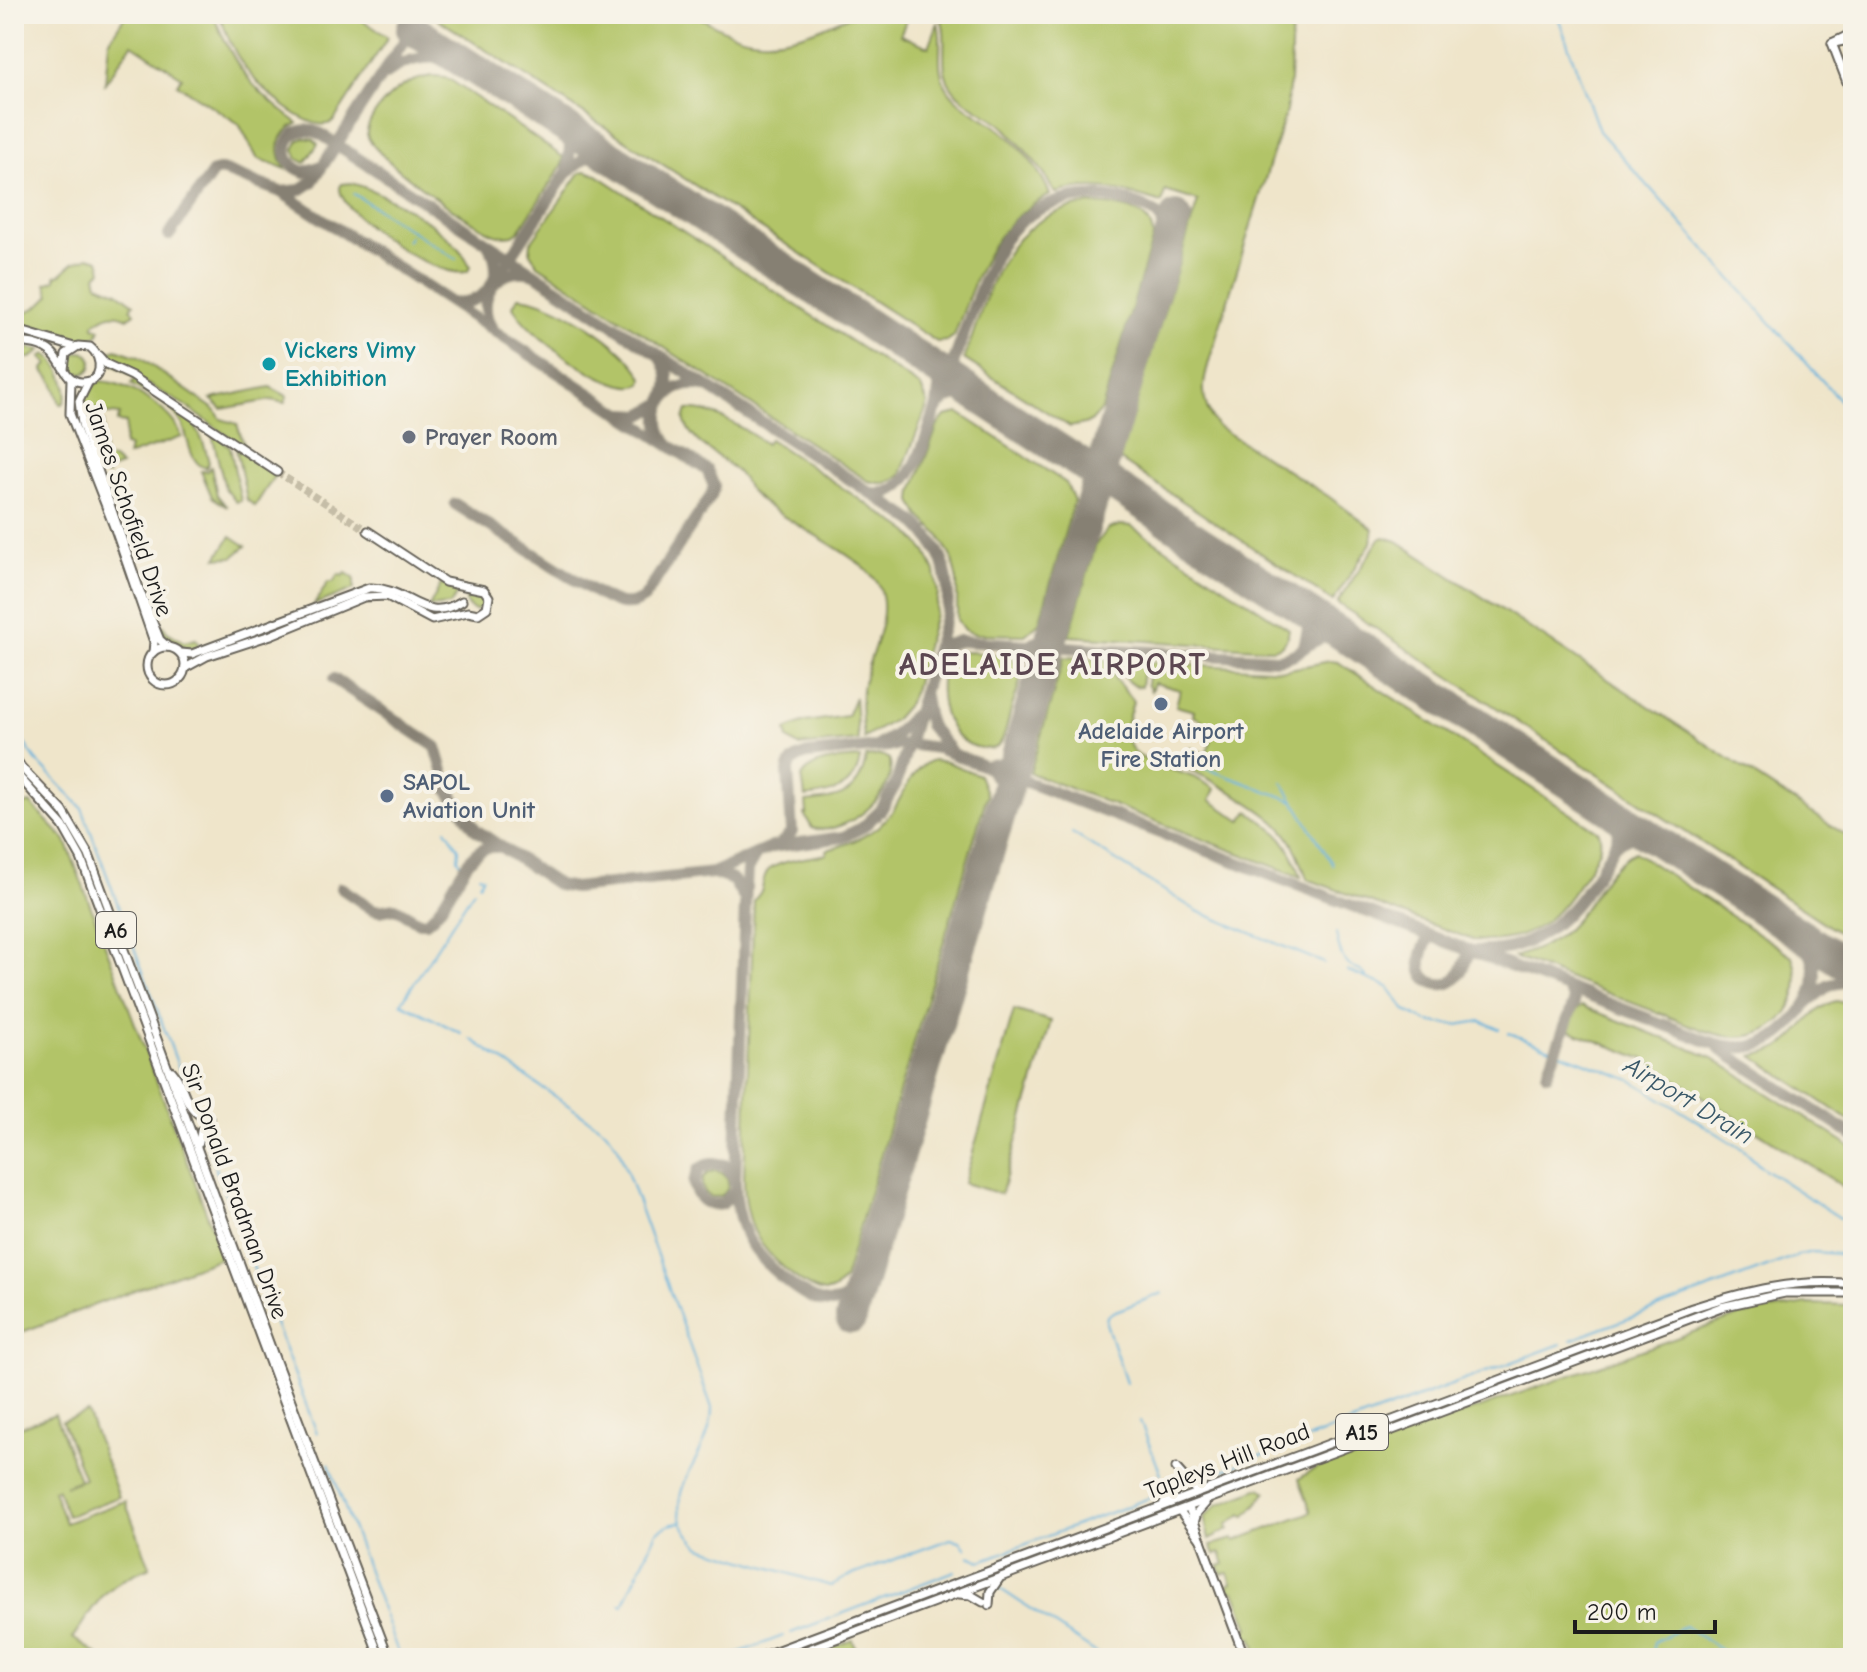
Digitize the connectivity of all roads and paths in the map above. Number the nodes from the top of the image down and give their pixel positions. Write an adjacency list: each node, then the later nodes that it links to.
1 (1853, 33): 3 (main road)
2 (1853, 39): 3 (main road)
3 (1832, 43): 4 (main road)
4 (1853, 98)
5 (14, 329): 7 (main road)
6 (15, 341): 9 (main road)
7 (74, 347): 8 (main road); 9 (main road)
8 (98, 356): 11 (main road); 12 (main road)
9 (64, 369): 10 (main road)
10 (71, 379): 11 (main road); 18 (main road, James Schofield Drive)
11 (89, 381): 17 (main road, James Schofield Drive)
12 (277, 472)
13 (368, 531): 14 (main road)
14 (471, 588): 15 (main road); 16 (main road)
15 (462, 601): 16 (main road); 19 (main road)
16 (468, 612): 20 (main road)
17 (168, 647): 18 (main road); 19 (main road)
18 (153, 652): 20 (main road)
19 (181, 653): 20 (main road)
20 (185, 668)
21 (14, 756): 23 (main road, Sir Donald Bradman Drive / A6)
22 (14, 771): 30 (main road, Sir Donald Bradman Drive / A6)
23 (168, 1066): 24 (main road); 26 (main road, Sir Donald Bradman Drive / A6)
24 (201, 1116)
25 (210, 1120): 26 (main road)
26 (199, 1148): 29 (main road, Sir Donald Bradman Drive / A6)
27 (1853, 1284): 34 (main road, Tapleys Hill Road / A15)
28 (1853, 1293): 35 (main road, Tapleys Hill Road / A15)
29 (268, 1337): 30 (main road); 31 (main road, Sir Donald Bradman Drive / A6)
30 (262, 1347): 31 (main road); 44 (main road, Sir Donald Bradman Drive / A6)
31 (274, 1356): 43 (main road, Sir Donald Bradman Drive / A6)
32 (1176, 1468): 34 (main road)
33 (1179, 1487): 37 (main road)
34 (1198, 1493): 37 (main road, Tapleys Hill Road / A15)
35 (1210, 1500): 36 (main road, Tapleys Hill Road / A15); 39 (main road)
36 (1189, 1508): 38 (main road, Tapleys Hill Road / A15); 39 (main road)
37 (1152, 1511): 48 (main road, Tapleys Hill Road / A15)
38 (1180, 1511): 40 (main road); 41 (main road, Tapleys Hill Road / A15)
39 (1194, 1523): 40 (main road)
40 (1201, 1540): 50 (main road)
41 (1000, 1577): 42 (main road, Tapleys Hill Road / A15); 42 (main road)
42 (956, 1594): 49 (main road, Tapleys Hill Road / A15)
43 (370, 1608): 44 (main road); 45 (main road, Sir Donald Bradman Drive / A6)
44 (365, 1619): 45 (main road); 46 (main road, Sir Donald Bradman Drive / A6)
45 (378, 1630): 47 (main road, Sir Donald Bradman Drive / A6)
46 (380, 1658)
47 (389, 1658)
48 (757, 1658)
49 (785, 1658)
50 (1245, 1658)

